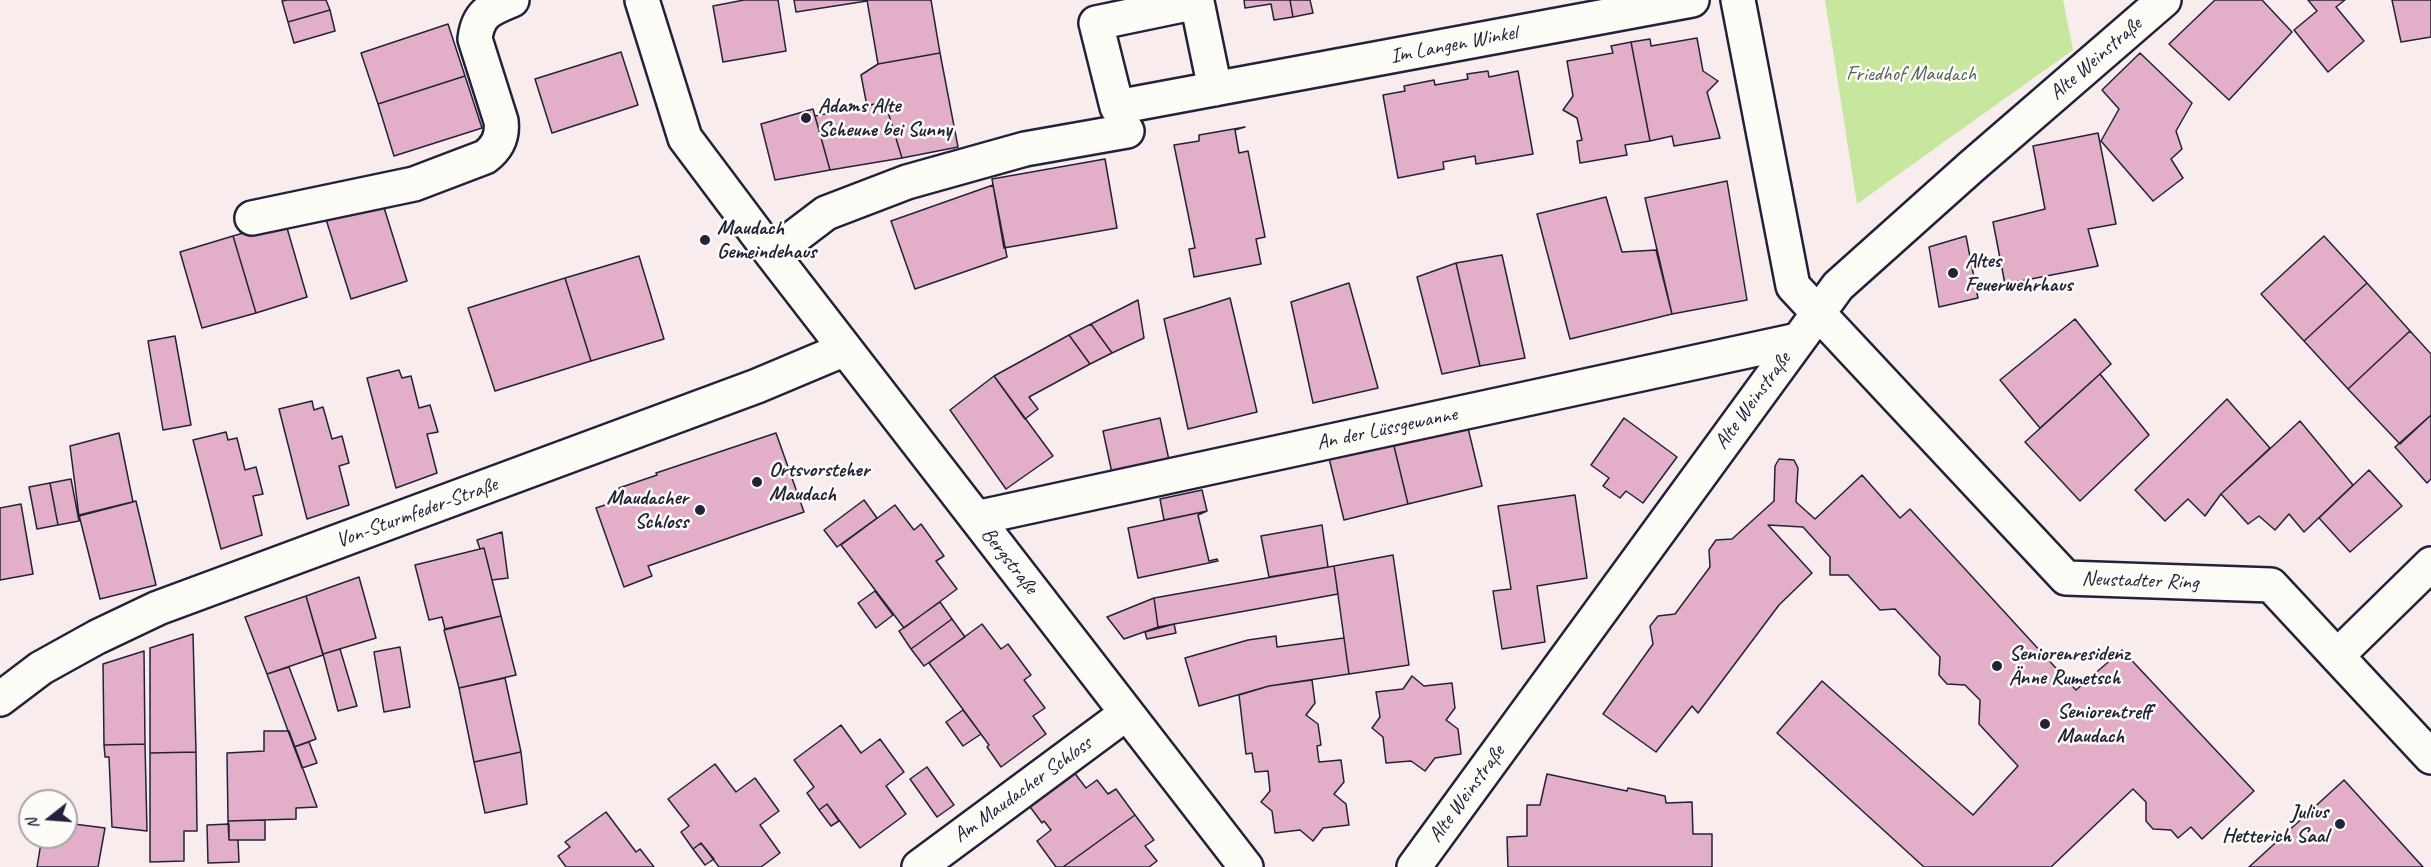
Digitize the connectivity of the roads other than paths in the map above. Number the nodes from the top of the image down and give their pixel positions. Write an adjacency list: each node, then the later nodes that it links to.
1 (512, 0): 8 (street)
2 (642, 0): 9 (street, Bergstraße)
3 (1692, 0): 6 (street, Im Langen Winkel)
4 (1737, 0): 10 (street)
5 (2164, 0): 10 (street, Alte Weinstraße)
6 (1215, 89)
7 (1127, 130): 9 (street)
8 (252, 218)
9 (771, 254): 12 (street, Bergstraße)
10 (1817, 312): 11 (street, Alte Weinstraße); 15 (street, Neustadter Ring)
11 (1798, 340): 13 (street, An der Lüssgewanne); 21 (street, Alte Weinstraße)
12 (845, 349): 13 (street, Bergstraße); 16 (street, Von-Sturmfeder-Straße)
13 (976, 518): 17 (street, Bergstraße)
14 (2431, 564): 15 (street)
15 (2337, 656): 18 (street, Neustadter Ring)
16 (0, 699)
17 (1127, 713): 19 (street, Am Maudacher Schloss); 20 (street, Bergstraße)
18 (2431, 757)
19 (919, 867)
20 (1246, 867)
21 (1414, 867)

